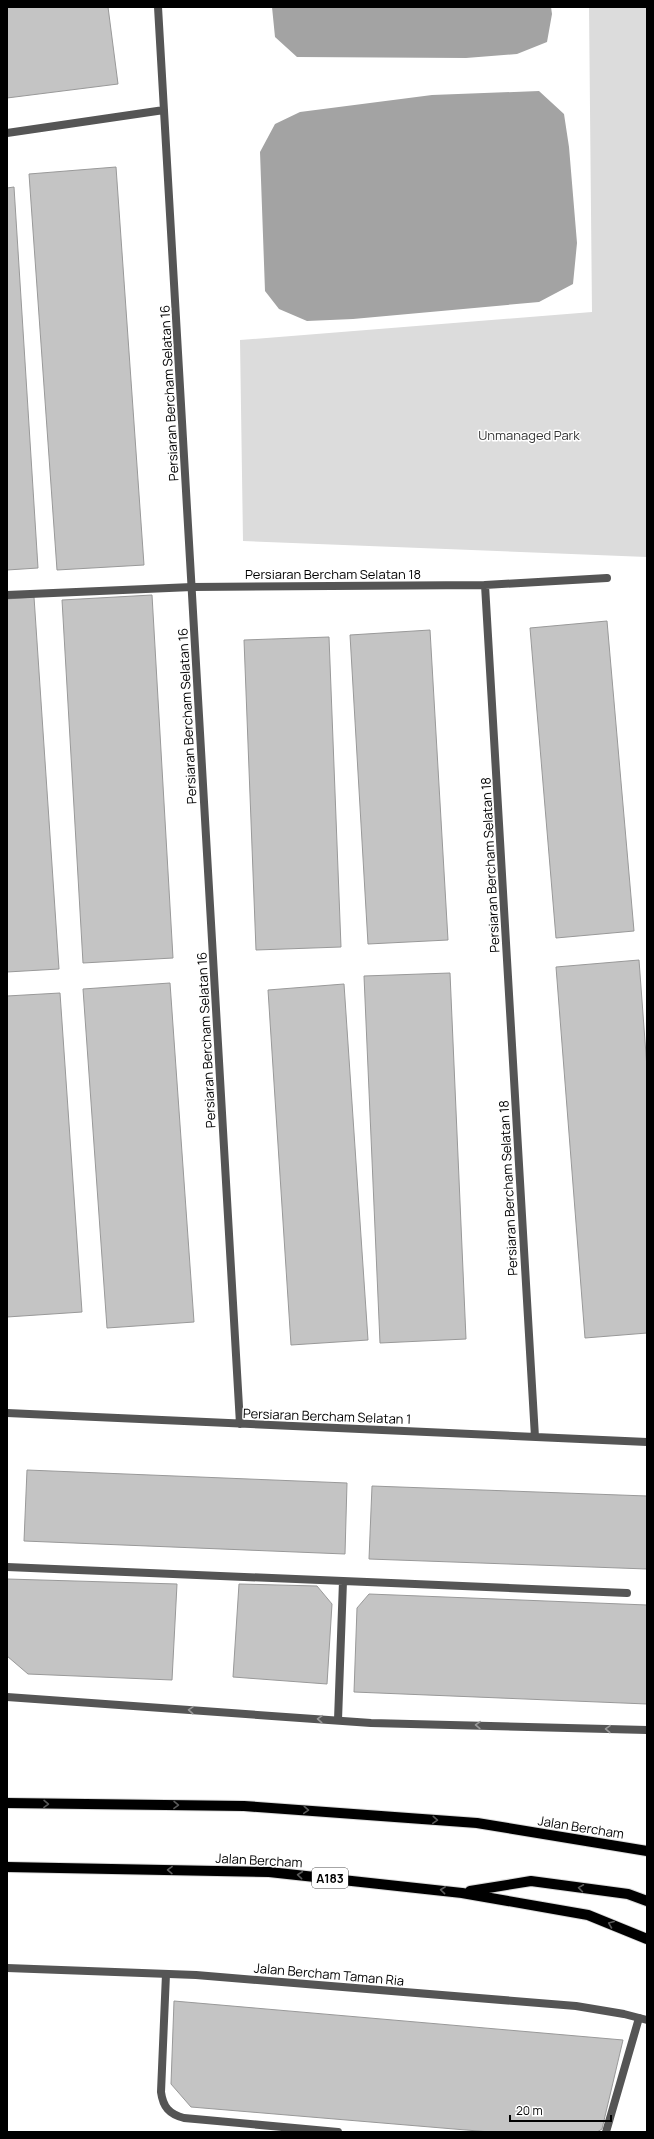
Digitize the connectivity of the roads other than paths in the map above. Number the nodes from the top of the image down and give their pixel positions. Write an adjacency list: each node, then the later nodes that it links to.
1 (158, 7): 2 (street, Persiaran Bercham Selatan 16)
2 (164, 110): 3 (street); 6 (street, Persiaran Bercham Selatan 16)
3 (7, 133)
4 (607, 578): 5 (street)
5 (485, 585): 6 (street, Persiaran Bercham Selatan 18); 10 (street, Persiaran Bercham Selatan 18)
6 (192, 587): 7 (street, Persiaran Bercham Selatan 18); 9 (street, Persiaran Bercham Selatan 16)
7 (7, 595)
8 (7, 1413): 9 (street, Persiaran Bercham Selatan 1)
9 (240, 1424): 10 (street, Persiaran Bercham Selatan 1)
10 (534, 1437): 11 (street, Persiaran Bercham Selatan 1)
11 (647, 1442)
12 (7, 1567): 13 (street)
13 (343, 1581): 14 (street); 16 (street)
14 (627, 1593)
15 (7, 1697): 16 (street, one-way to 15)
16 (338, 1720): 17 (street, one-way to 16)
17 (647, 1730)
18 (7, 1803): 19 (main road, Jalan Bercham, one-way to 19)
19 (647, 1851)
20 (7, 1866): 21 (main road, Jalan Bercham / A183, one-way to 20)
21 (462, 1893): 22 (main road, one-way to 21); 23 (main road, Jalan Bercham / A183, one-way to 21)
22 (647, 1900)
23 (647, 1939)
24 (7, 1968): 25 (street, Jalan Bercham Taman Ria)
25 (166, 1974): 26 (street, Jalan Bercham Taman Ria); 27 (street)
26 (643, 2019): 28 (street)
27 (338, 2132)
28 (606, 2132)

